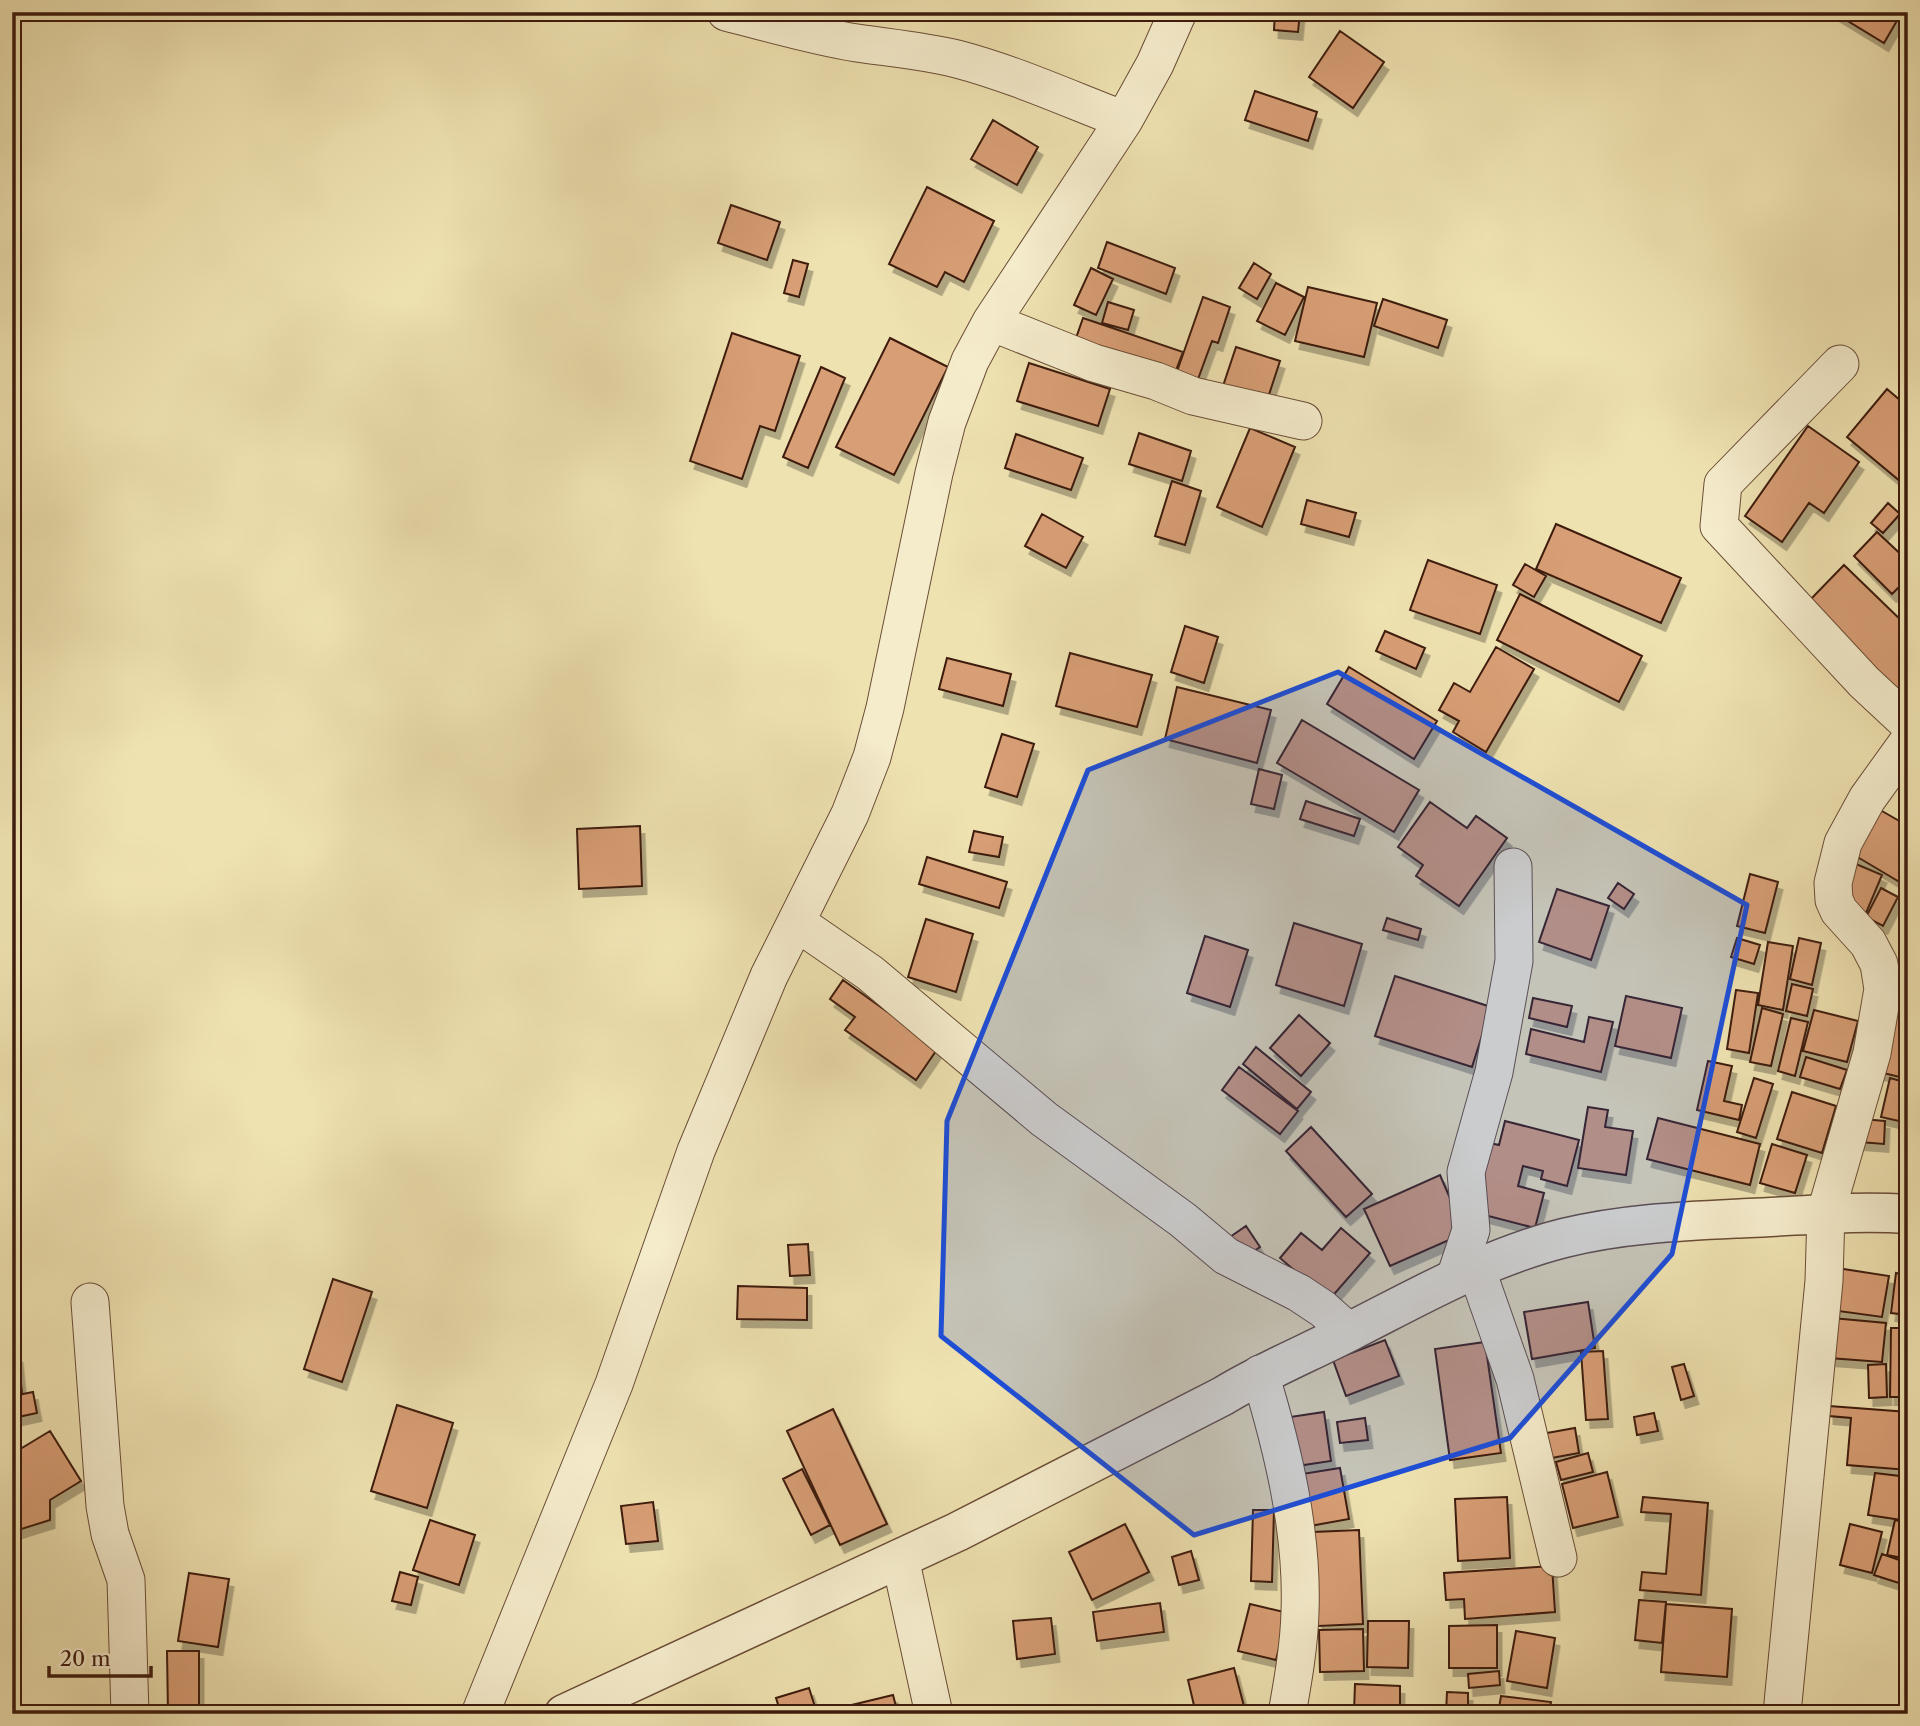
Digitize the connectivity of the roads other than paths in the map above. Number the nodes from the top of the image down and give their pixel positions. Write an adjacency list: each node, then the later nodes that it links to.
1 (726, 12): 3 (street)
2 (1178, 12): 3 (street)
3 (1124, 120): 4 (street)
4 (991, 322): 6 (street); 10 (street)
5 (1840, 364): 7 (street)
6 (1303, 421)
7 (1908, 723)
8 (1908, 742): 11 (street)
9 (1513, 867): 13 (street)
10 (796, 922): 15 (street); 21 (street)
11 (1826, 1212): 12 (street); 13 (street); 19 (street)
12 (1908, 1214)
13 (1466, 1273): 15 (street); 18 (street)
14 (90, 1302): 20 (street)
15 (1349, 1332): 16 (street)
16 (1260, 1374): 17 (street); 24 (street)
17 (900, 1558): 22 (street); 23 (street)
18 (1558, 1558)
19 (1783, 1703)
20 (130, 1714)
21 (480, 1714)
22 (564, 1714)
23 (934, 1714)
24 (1287, 1714)

